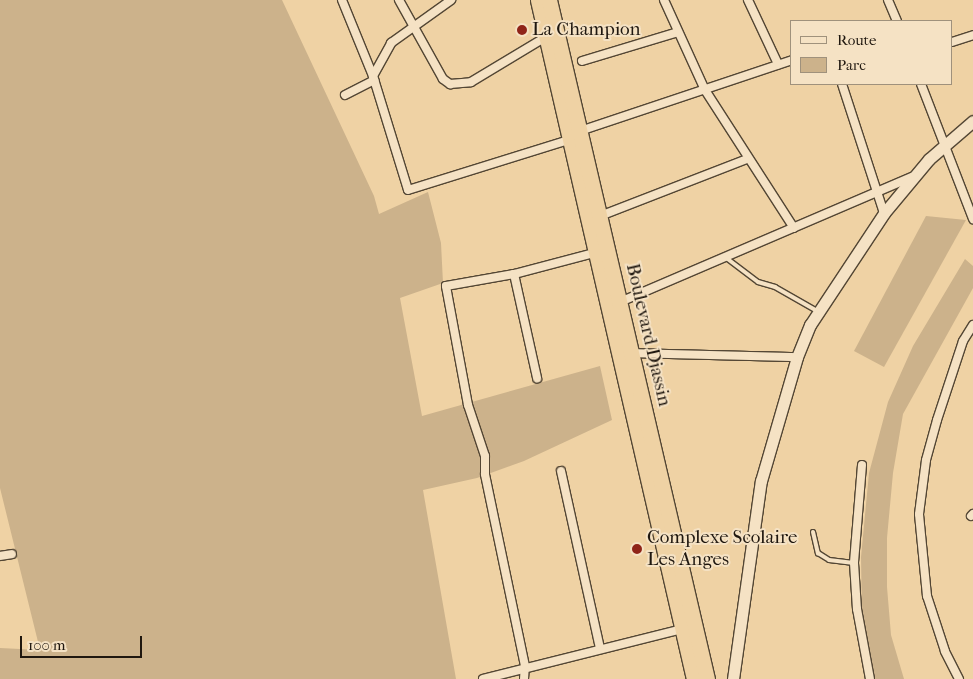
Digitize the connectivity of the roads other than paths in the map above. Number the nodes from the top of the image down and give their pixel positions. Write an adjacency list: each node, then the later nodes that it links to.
1 (342, 0): 18 (street)
2 (399, 0): 10 (street)
3 (451, 0): 10 (street)
4 (538, 0): 13 (highway, Boulevard Djassin)
5 (548, 0): 24 (highway, Boulevard Djassin)
6 (664, 0): 11 (street)
7 (748, 0): 17 (street)
8 (888, 0): 9 (street)
9 (896, 20)
10 (414, 24): 13 (street); 18 (street)
11 (678, 32): 15 (street); 21 (street)
12 (973, 35): 14 (street)
13 (546, 37): 24 (highway, Boulevard Djassin)
14 (953, 42)
15 (582, 61)
16 (790, 61): 17 (street)
17 (778, 64): 21 (street)
18 (373, 78): 22 (street); 24 (street)
19 (842, 85): 28 (street)
20 (921, 85): 25 (street)
21 (705, 90): 24 (street); 26 (street)
22 (345, 95)
23 (973, 121): 25 (street)
24 (574, 135): 30 (highway, Boulevard Djassin); 33 (highway, Boulevard Djassin)
25 (945, 144): 27 (street); 31 (street)
26 (747, 159): 30 (street); 32 (street)
27 (914, 176): 28 (street); 29 (street)
28 (878, 193): 29 (street); 32 (street)
29 (884, 214): 37 (street)
30 (600, 216): 36 (highway, Boulevard Djassin)
31 (973, 219)
32 (794, 228): 34 (street)
33 (597, 252): 35 (street); 48 (highway, Boulevard Djassin)
34 (725, 257): 36 (street); 37 (lane)
35 (514, 274): 41 (street); 50 (street)
36 (620, 302): 39 (highway, Boulevard Djassin)
37 (817, 311): 40 (street)
38 (973, 325): 57 (street)
39 (632, 353): 40 (street); 54 (highway, Boulevard Djassin)
40 (797, 357): 55 (street)
41 (537, 378)
42 (862, 465): 47 (street)
43 (560, 472): 49 (street)
44 (813, 532): 47 (lane)
45 (12, 554): 46 (street)
46 (0, 556)
47 (854, 563): 56 (street)
48 (682, 629): 49 (street); 53 (highway, Boulevard Djassin)
49 (600, 648): 50 (street)
50 (525, 666): 51 (street); 52 (street)
51 (483, 679)
52 (524, 679)
53 (694, 679)
54 (707, 679)
55 (733, 679)
56 (870, 679)
57 (959, 679)

